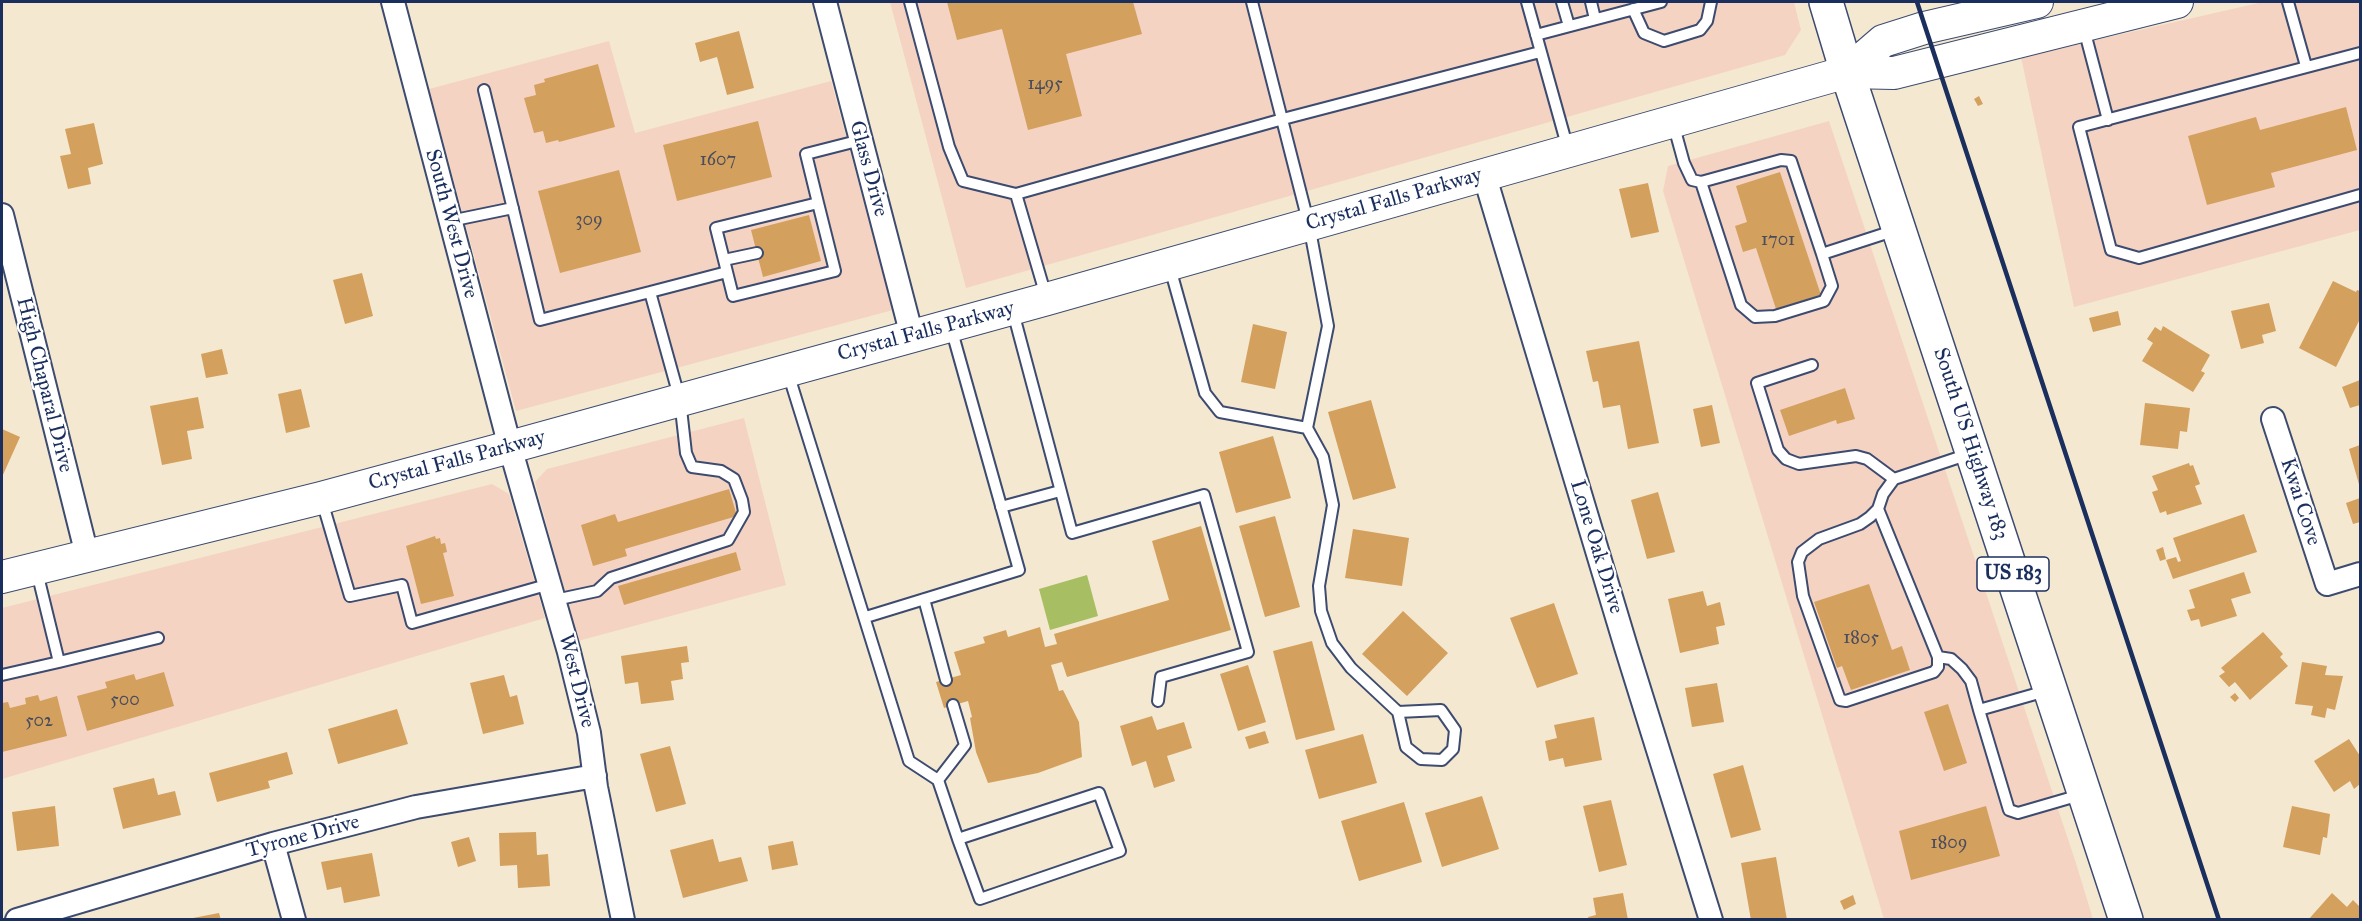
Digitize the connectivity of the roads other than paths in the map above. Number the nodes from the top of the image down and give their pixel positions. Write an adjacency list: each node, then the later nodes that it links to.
1 (393, 2): 36 (street, South West Drive)
2 (825, 2): 27 (street, Glass Drive)
3 (910, 2): 31 (lane)
4 (1252, 2): 24 (lane)
5 (1527, 2): 18 (lane)
6 (1562, 2): 17 (lane)
7 (1591, 2): 15 (lane)
8 (1661, 2): 14 (lane)
9 (1712, 2): 14 (lane)
10 (1826, 2): 22 (main road, South US Highway 183 / US 183)
11 (2037, 2): 22 (main road)
12 (2177, 2): 16 (main road)
13 (2288, 2): 21 (lane)
14 (1633, 9): 15 (lane)
15 (1595, 19): 17 (lane)
16 (2083, 23): 22 (main road); 25 (lane)
17 (1569, 26): 18 (lane)
18 (1536, 35): 19 (lane)
19 (1540, 52): 24 (lane); 28 (lane)
20 (2361, 53): 21 (lane)
21 (2306, 66): 25 (lane)
22 (1846, 72): 26 (main road, Crystal Falls Parkway); 38 (main road, South US Highway 183 / US 183)
23 (484, 90): 34 (lane)
24 (1283, 119): 31 (lane); 37 (lane)
25 (2108, 120): 32 (lane)
26 (1673, 122): 28 (main road, Crystal Falls Parkway); 30 (lane)
27 (861, 140): 33 (lane); 48 (street, Glass Drive)
28 (1569, 150): 29 (main road, Crystal Falls Parkway)
29 (1484, 174): 37 (main road, Crystal Falls Parkway); 87 (street, Lone Oak Drive)
30 (1701, 182): 40 (lane); 40 (lane)
31 (1016, 194): 45 (lane)
32 (2361, 195)
33 (818, 202): 41 (lane); 43 (lane)
34 (513, 208): 36 (lane); 44 (lane)
35 (2, 215): 61 (street, High Chaparal Drive)
36 (450, 221): 54 (street, South West Drive)
37 (1309, 225): 42 (main road, Crystal Falls Parkway); 53 (lane)
38 (1899, 229): 40 (lane); 55 (main road, South US Highway 183 / US 183)
39 (757, 253): 41 (lane)
40 (1822, 254)
41 (724, 260): 43 (lane)
42 (1169, 265): 45 (main road, Crystal Falls Parkway); 53 (lane)
43 (727, 272): 44 (lane)
44 (650, 292): 51 (lane)
45 (1047, 299): 46 (main road, Crystal Falls Parkway)
46 (1012, 308): 47 (main road, Crystal Falls Parkway); 57 (lane)
47 (950, 325): 48 (main road, Crystal Falls Parkway); 59 (lane)
48 (912, 336): 50 (main road, Crystal Falls Parkway)
49 (1812, 365): 56 (lane)
50 (787, 370): 51 (main road, Crystal Falls Parkway); 67 (lane)
51 (680, 400): 54 (main road, Crystal Falls Parkway); 65 (lane)
52 (2272, 419): 63 (street, Kwai Cove)
53 (1307, 428): 77 (lane)
54 (510, 447): 58 (main road, Crystal Falls Parkway); 65 (street, West Drive)
55 (1973, 453): 56 (lane); 73 (main road, South US Highway 183 / US 183)
56 (1894, 479): 60 (lane)
57 (1060, 491): 59 (lane); 74 (lane)
58 (321, 498): 61 (main road, Crystal Falls Parkway); 65 (lane)
59 (1001, 507): 66 (lane)
60 (1878, 509): 69 (lane); 69 (lane)
61 (87, 555): 62 (main road, Crystal Falls Parkway)
62 (36, 569): 64 (main road, Crystal Falls Parkway); 70 (lane)
63 (2361, 574)
64 (2, 578)
65 (552, 592): 78 (street, West Drive)
66 (924, 599): 67 (lane); 72 (lane)
67 (866, 617): 79 (lane)
68 (158, 638): 70 (lane)
69 (1938, 657): 76 (lane)
70 (58, 662): 71 (lane)
71 (2, 675)
72 (946, 680)
73 (2052, 689): 76 (lane); 80 (main road, South US Highway 183 / US 183)
74 (1158, 701)
75 (953, 705): 79 (lane)
76 (1979, 710): 80 (lane)
77 (1398, 712): 77 (lane)
78 (595, 776): 82 (street, Tyrone Drive); 86 (street, West Drive)
79 (938, 780): 81 (lane)
80 (2084, 794): 83 (main road, South US Highway 183 / US 183)
81 (958, 839): 81 (lane)
82 (273, 844): 84 (street, Tyrone Drive); 85 (street)
83 (2120, 918)
84 (17, 920)
85 (294, 920)
86 (623, 920)
87 (1711, 920)

